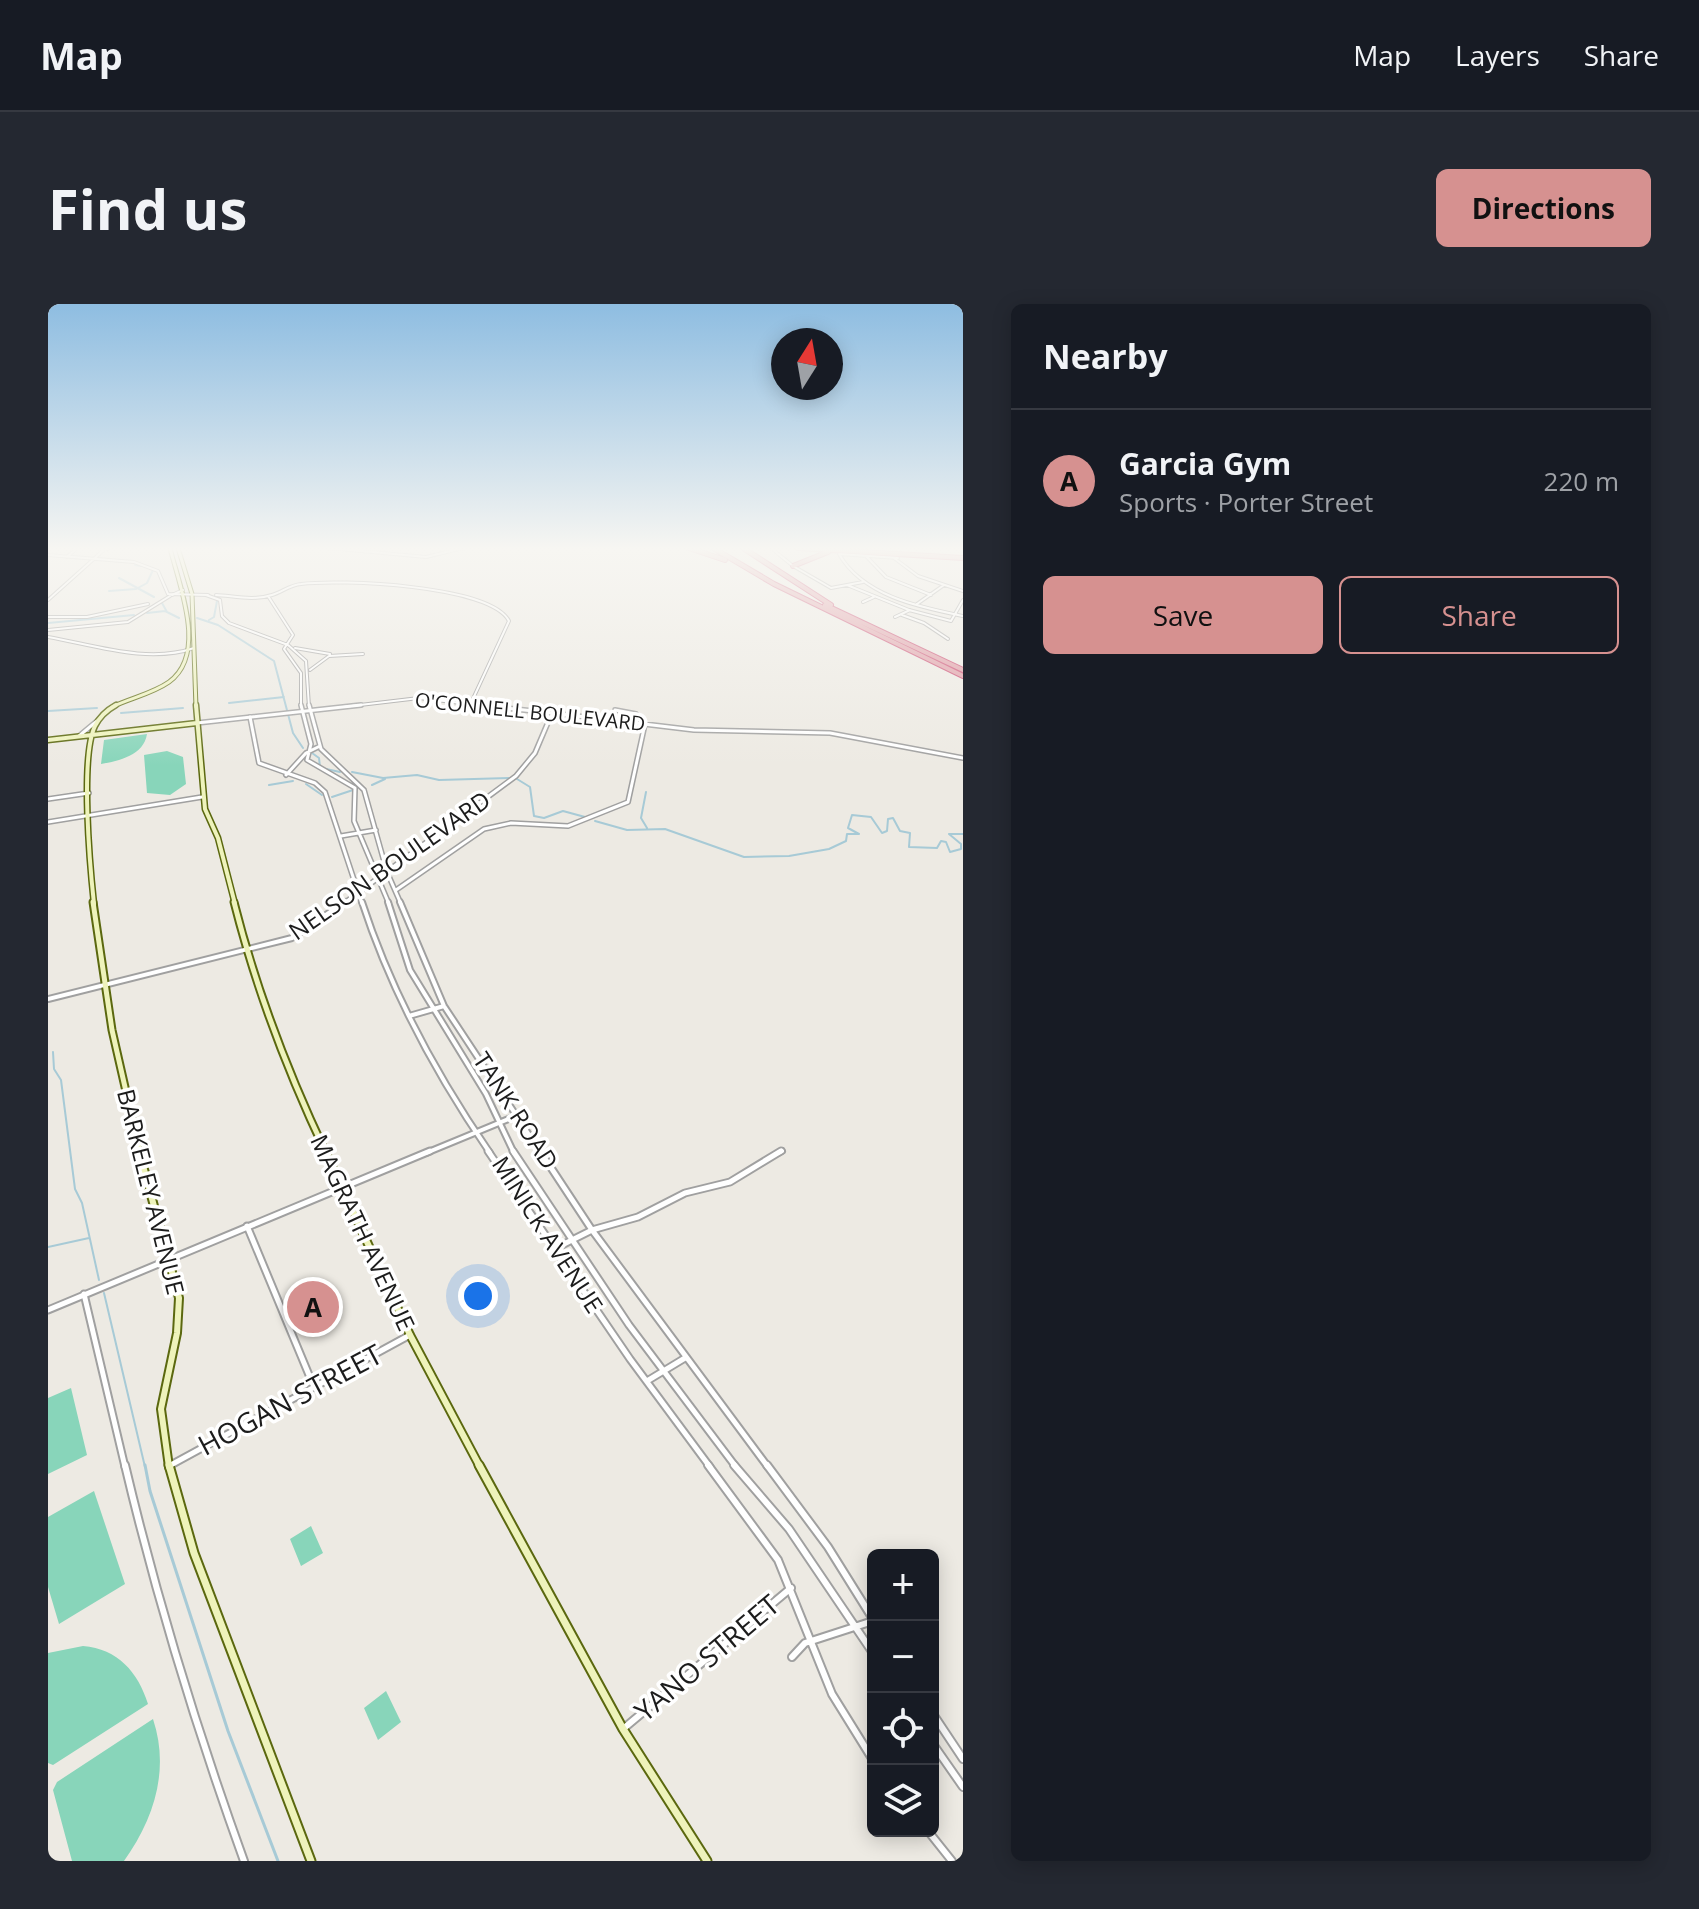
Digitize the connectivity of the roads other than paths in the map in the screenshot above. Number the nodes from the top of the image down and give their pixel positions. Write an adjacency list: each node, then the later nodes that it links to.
1 (131, 621): 10 (street)
2 (184, 621): 15 (main road)
3 (193, 621): 14 (main road, MAGRATH AVENUE)
4 (227, 621): 13 (street)
5 (284, 621): 13 (street)
6 (508, 621): 20 (street)
7 (852, 621): 19 (highway)
8 (858, 621): 19 (highway)
9 (918, 621): 12 (street)
10 (48, 630)
11 (48, 637): 15 (street)
12 (948, 639)
13 (290, 646): 16 (street); 18 (street); 23 (street)
14 (194, 648): 15 (street); 27 (main road, MAGRATH AVENUE)
15 (185, 653): 26 (main road)
16 (340, 654): 17 (street); 18 (street)
17 (363, 654)
18 (310, 670): 21 (street, TANK ROAD)
19 (963, 673)
20 (471, 703): 21 (street, O'CONNELL BOULEVARD); 24 (street, O'CONNELL BOULEVARD)
21 (309, 710): 23 (street, O'CONNELL BOULEVARD); 32 (street, TANK ROAD)
22 (615, 710): 28 (street)
23 (298, 711): 25 (street, O'CONNELL BOULEVARD); 33 (street)
24 (552, 713): 28 (street, O'CONNELL BOULEVARD); 44 (street, NELSON BOULEVARD)
25 (250, 717): 27 (street, O'CONNELL BOULEVARD); 35 (street, MINICK AVENUE)
26 (98, 720): 29 (main road, BARKELEY AVENUE); 30 (street)
27 (197, 723): 29 (main road, O'CONNELL BOULEVARD); 37 (main road, MAGRATH AVENUE)
28 (645, 724): 34 (street, O'CONNELL BOULEVARD); 46 (street)
29 (92, 735): 30 (main road, O'CONNELL BOULEVARD); 36 (main road, BARKELEY AVENUE)
30 (76, 737): 31 (main road, O'CONNELL BOULEVARD)
31 (48, 740)
32 (320, 746): 33 (street); 41 (street, TANK ROAD)
33 (309, 751): 35 (street); 42 (street)
34 (963, 758)
35 (286, 775): 43 (street, MINICK AVENUE)
36 (89, 793): 38 (street); 39 (main road, BARKELEY AVENUE)
37 (202, 797): 39 (street); 48 (main road, MAGRATH AVENUE)
38 (48, 799)
39 (89, 815): 40 (street); 49 (main road, BARKELEY AVENUE)
40 (48, 822)
41 (376, 830): 42 (street); 44 (street, TANK ROAD)
42 (359, 833): 43 (street); 45 (street)
43 (341, 836): 47 (street, MINICK AVENUE)
44 (387, 872): 45 (street, NELSON BOULEVARD); 46 (street, TANK ROAD)
45 (379, 878): 47 (street, NELSON BOULEVARD); 52 (street)
46 (396, 891): 51 (street, TANK ROAD)
47 (360, 892): 48 (street, NELSON BOULEVARD); 53 (street, MINICK AVENUE)
48 (247, 952): 49 (street, NELSON BOULEVARD); 58 (main road, MAGRATH AVENUE)
49 (103, 987): 50 (street, NELSON BOULEVARD); 63 (main road, BARKELEY AVENUE)
50 (48, 999)
51 (444, 1006): 52 (street); 54 (street, TANK ROAD)
52 (433, 1009): 53 (street); 55 (street)
53 (409, 1016): 56 (street, MINICK AVENUE)
54 (518, 1115): 55 (street); 60 (street, TANK ROAD)
55 (500, 1124): 56 (street); 61 (street)
56 (477, 1134): 58 (street); 62 (street, MINICK AVENUE)
57 (782, 1151): 60 (street)
58 (339, 1188): 59 (street); 66 (main road, MAGRATH AVENUE)
59 (247, 1226): 63 (street); 70 (street)
60 (592, 1230): 61 (street); 67 (street, TANK ROAD)
61 (571, 1240): 62 (street); 68 (street)
62 (554, 1249): 69 (street, MINICK AVENUE)
63 (169, 1258): 64 (street); 71 (main road, BARKELEY AVENUE)
64 (84, 1294): 65 (street); 86 (street)
65 (48, 1310)
66 (410, 1335): 70 (street, HOGAN STREET); 80 (main road, MAGRATH AVENUE)
67 (685, 1358): 68 (street); 73 (street, TANK ROAD)
68 (663, 1372): 69 (street); 75 (street)
69 (647, 1381): 72 (street, MINICK AVENUE)
70 (314, 1387): 71 (street, HOGAN STREET)
71 (169, 1466): 87 (main road, BARKELEY AVENUE)
72 (791, 1588): 76 (street, MINICK AVENUE); 80 (street, YANO STREET)
73 (867, 1610)
74 (870, 1621): 75 (street)
75 (855, 1627): 76 (street); 77 (street)
76 (812, 1641): 78 (street); 81 (street, MINICK AVENUE)
77 (867, 1644)
78 (792, 1657)
79 (939, 1723): 83 (street)
80 (623, 1729): 88 (main road, MAGRATH AVENUE)
81 (867, 1750)
82 (939, 1753): 84 (street)
83 (963, 1759)
84 (963, 1787)
85 (933, 1837): 89 (street)
86 (244, 1861)
87 (311, 1861)
88 (707, 1861)
89 (952, 1861)

